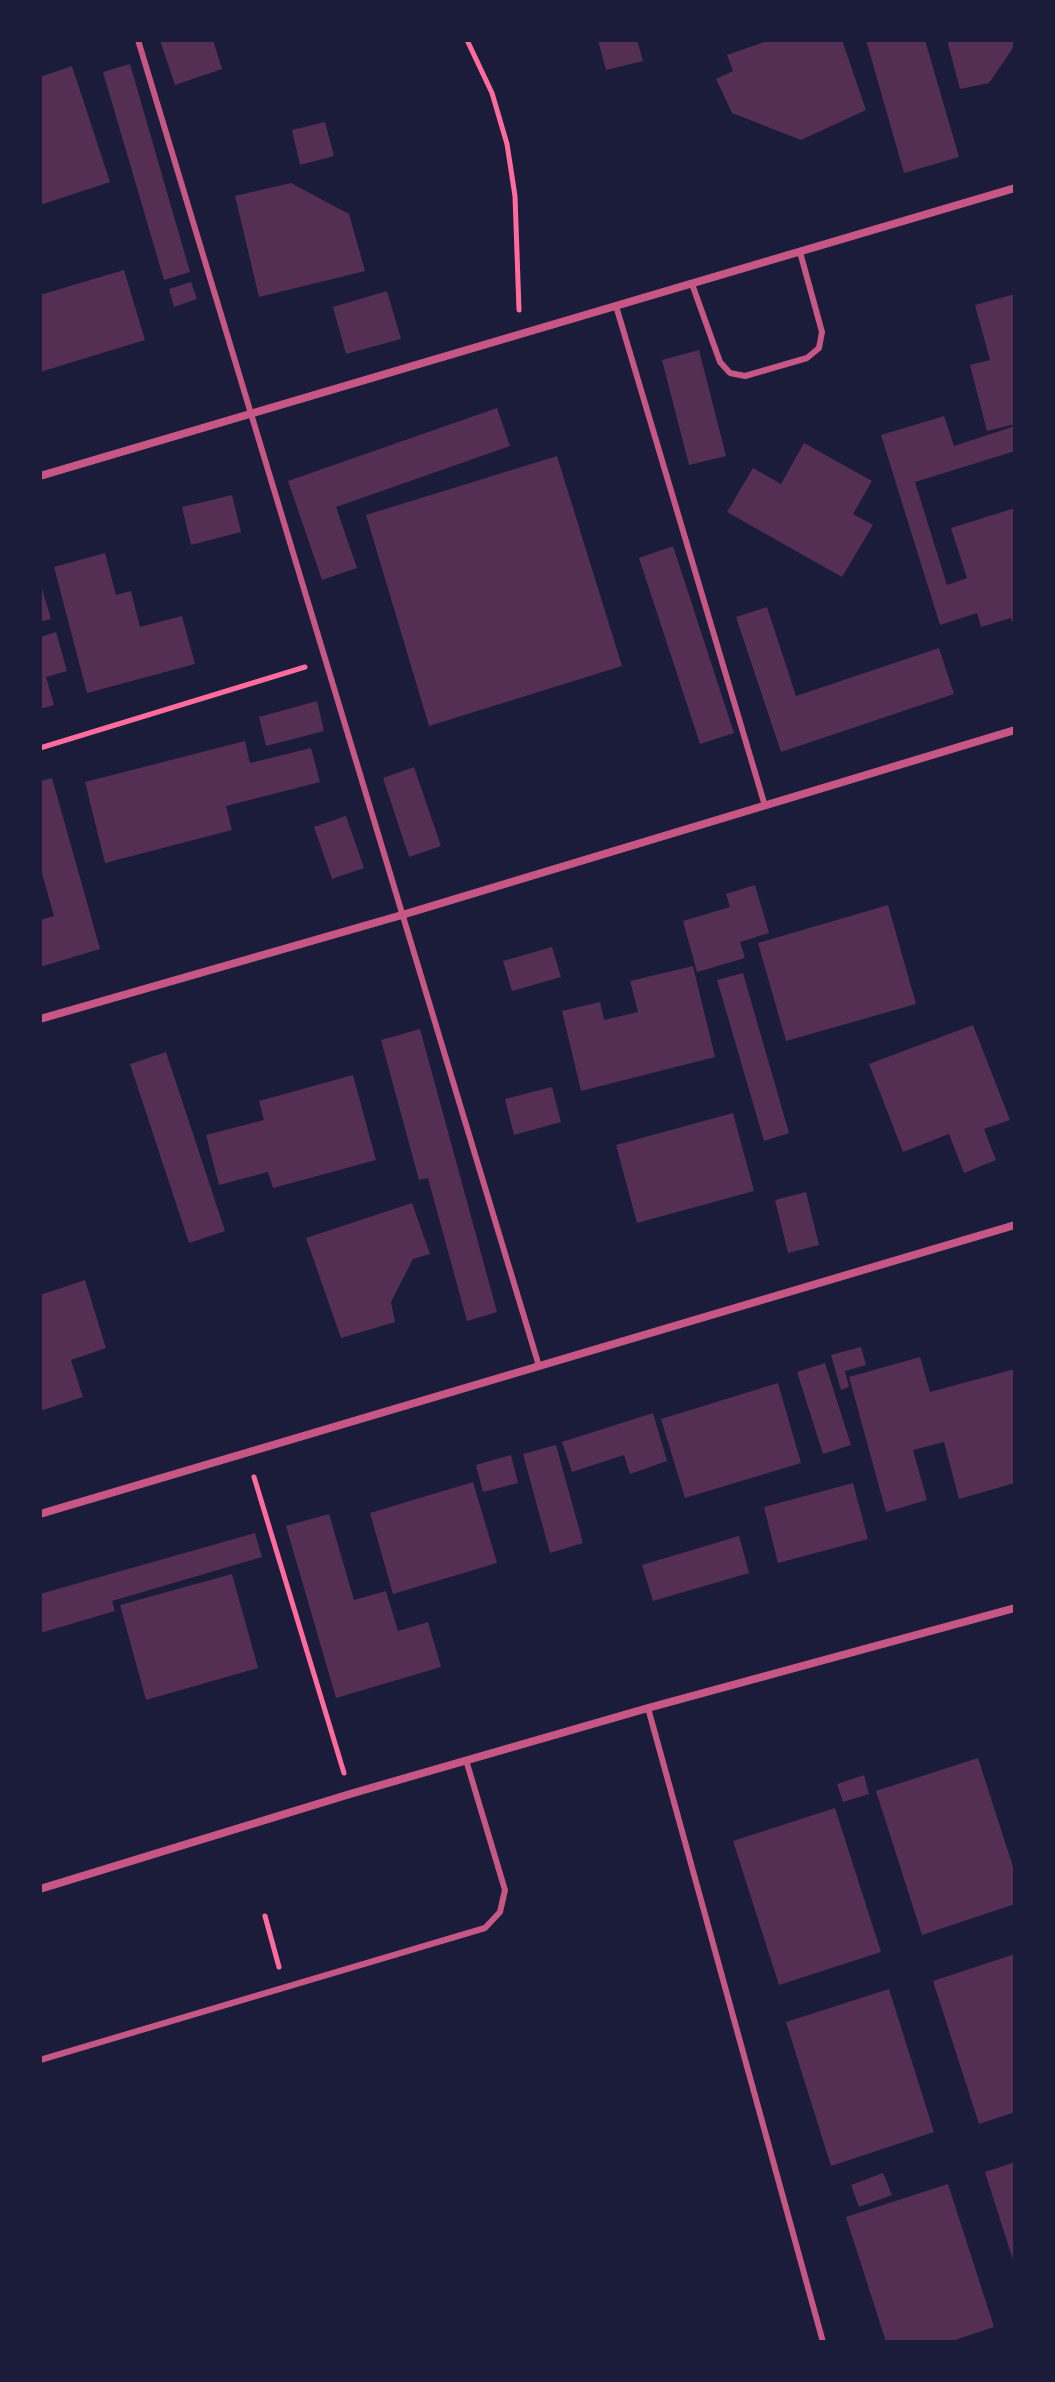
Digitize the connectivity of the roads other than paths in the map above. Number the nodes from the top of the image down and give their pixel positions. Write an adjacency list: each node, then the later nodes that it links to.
1 (138, 40): 6 (lane)
2 (1015, 188): 3 (street)
3 (800, 252): 4 (street); 4 (lane)
4 (692, 284): 5 (street)
5 (616, 306): 6 (street); 9 (lane)
6 (250, 415): 7 (street); 10 (lane)
7 (40, 476)
8 (1015, 730): 9 (street)
9 (765, 806): 10 (street)
10 (402, 915): 11 (street); 13 (lane)
11 (40, 1019)
12 (1015, 1225): 13 (street)
13 (539, 1366): 14 (street)
14 (40, 1514)
15 (1015, 1608): 16 (street)
16 (648, 1708): 17 (street); 20 (lane)
17 (466, 1760): 18 (street); 19 (lane)
18 (40, 1889)
19 (40, 2060)
20 (823, 2342)

